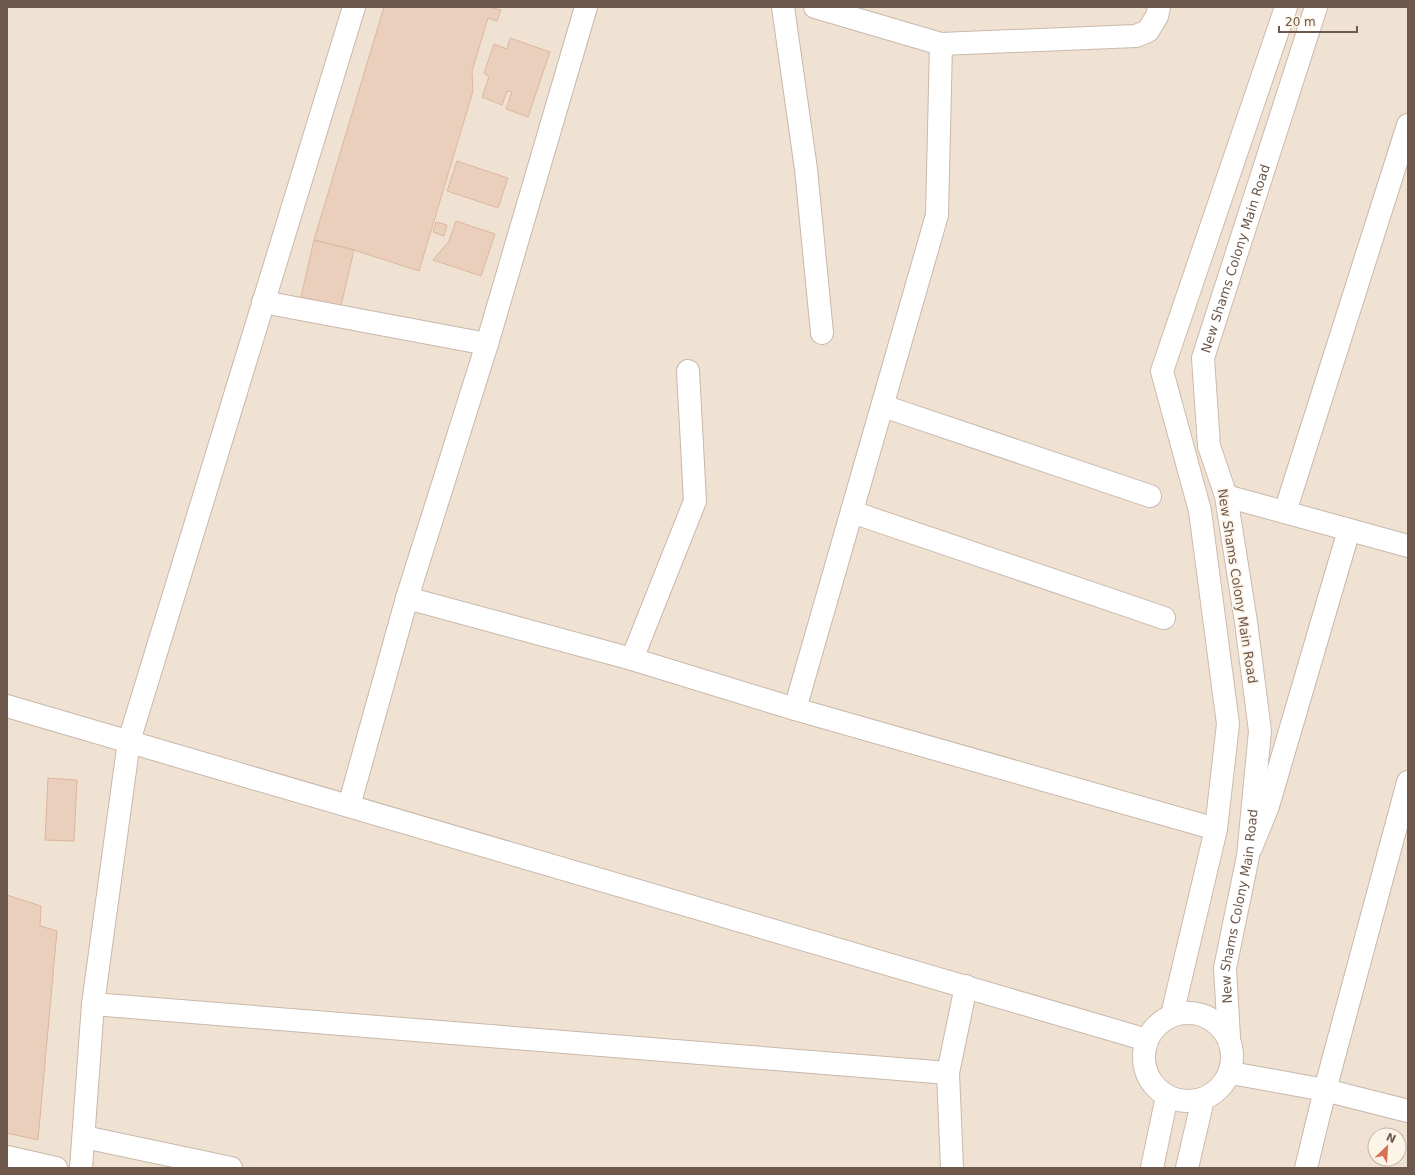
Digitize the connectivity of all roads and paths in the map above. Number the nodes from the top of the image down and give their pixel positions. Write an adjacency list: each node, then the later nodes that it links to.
1 (354, 7): 10 (street)
2 (586, 7): 12 (street)
3 (783, 7): 11 (street)
4 (815, 7): 8 (street)
5 (1159, 7): 8 (street)
6 (1285, 7): 29 (street, New Shams Colony Main Road)
7 (1316, 7): 16 (street, New Shams Colony Main Road)
8 (942, 44): 14 (street)
9 (1408, 126): 18 (street)
10 (263, 302): 12 (street); 26 (street)
11 (822, 333)
12 (487, 344): 21 (street)
13 (688, 371): 23 (street)
14 (883, 406): 15 (street); 17 (street)
15 (1150, 496)
16 (1226, 496): 18 (street); 30 (street, New Shams Colony Main Road)
17 (852, 512): 22 (street); 25 (street)
18 (1285, 512): 19 (street)
19 (1349, 530): 20 (street); 30 (street)
20 (1408, 546)
21 (407, 598): 23 (street); 28 (street)
22 (1164, 618)
23 (632, 659): 25 (street)
24 (7, 706): 26 (street)
25 (795, 709): 29 (street)
26 (129, 741): 28 (street); 32 (street)
27 (1408, 782): 38 (street)
28 (348, 806): 31 (street)
29 (1216, 829): 33 (street, New Shams Colony Main Road)
30 (1248, 856): 34 (street, New Shams Colony Main Road)
31 (966, 986): 35 (street); 36 (street)
32 (93, 1004): 36 (street); 42 (street)
33 (1172, 1015): 34 (street); 35 (street)
34 (1229, 1037): 37 (street)
35 (1147, 1040): 39 (street)
36 (948, 1073): 47 (street)
37 (1231, 1073): 38 (street); 40 (street)
38 (1326, 1090): 41 (street); 50 (street)
39 (1167, 1096): 40 (street); 48 (street)
40 (1204, 1099): 49 (street)
41 (1408, 1111)
42 (84, 1137): 45 (street); 46 (street)
43 (7, 1157): 44 (street)
44 (56, 1168)
45 (81, 1168)
46 (231, 1168)
47 (952, 1168)
48 (1152, 1168)
49 (1187, 1168)
50 (1306, 1168)

